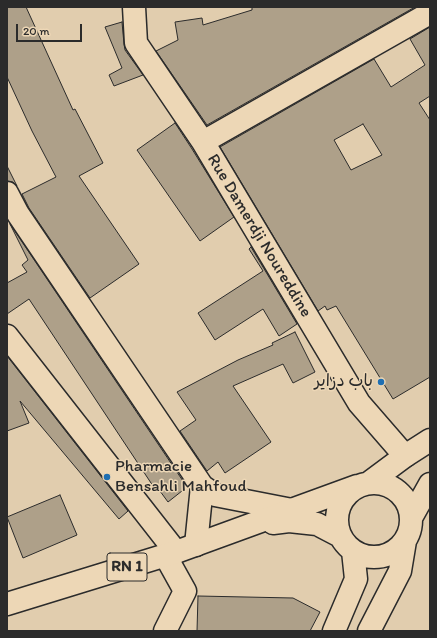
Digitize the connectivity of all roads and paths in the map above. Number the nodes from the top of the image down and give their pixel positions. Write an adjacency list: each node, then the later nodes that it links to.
1 (134, 7): 3 (street, Rue Damerdji Noureddine)
2 (430, 13): 3 (street)
3 (203, 142): 7 (street, Rue Damerdji Noureddine)
4 (7, 193): 10 (street)
5 (7, 336): 16 (street)
6 (430, 440): 7 (street)
7 (405, 456): 8 (street)
8 (364, 484): 11 (street, RN 1); 12 (street); 15 (street)
9 (430, 484): 12 (street)
10 (202, 486): 11 (street); 16 (street)
11 (292, 510): 13 (street, RN 1)
12 (412, 518): 14 (street)
13 (246, 527): 15 (street, RN 1); 16 (street, RN 1)
14 (405, 541): 15 (street); 20 (street)
15 (346, 544): 19 (street)
16 (179, 551): 17 (street, RN 1); 18 (street)
17 (7, 604)
18 (165, 631)
19 (334, 631)
20 (370, 631)

